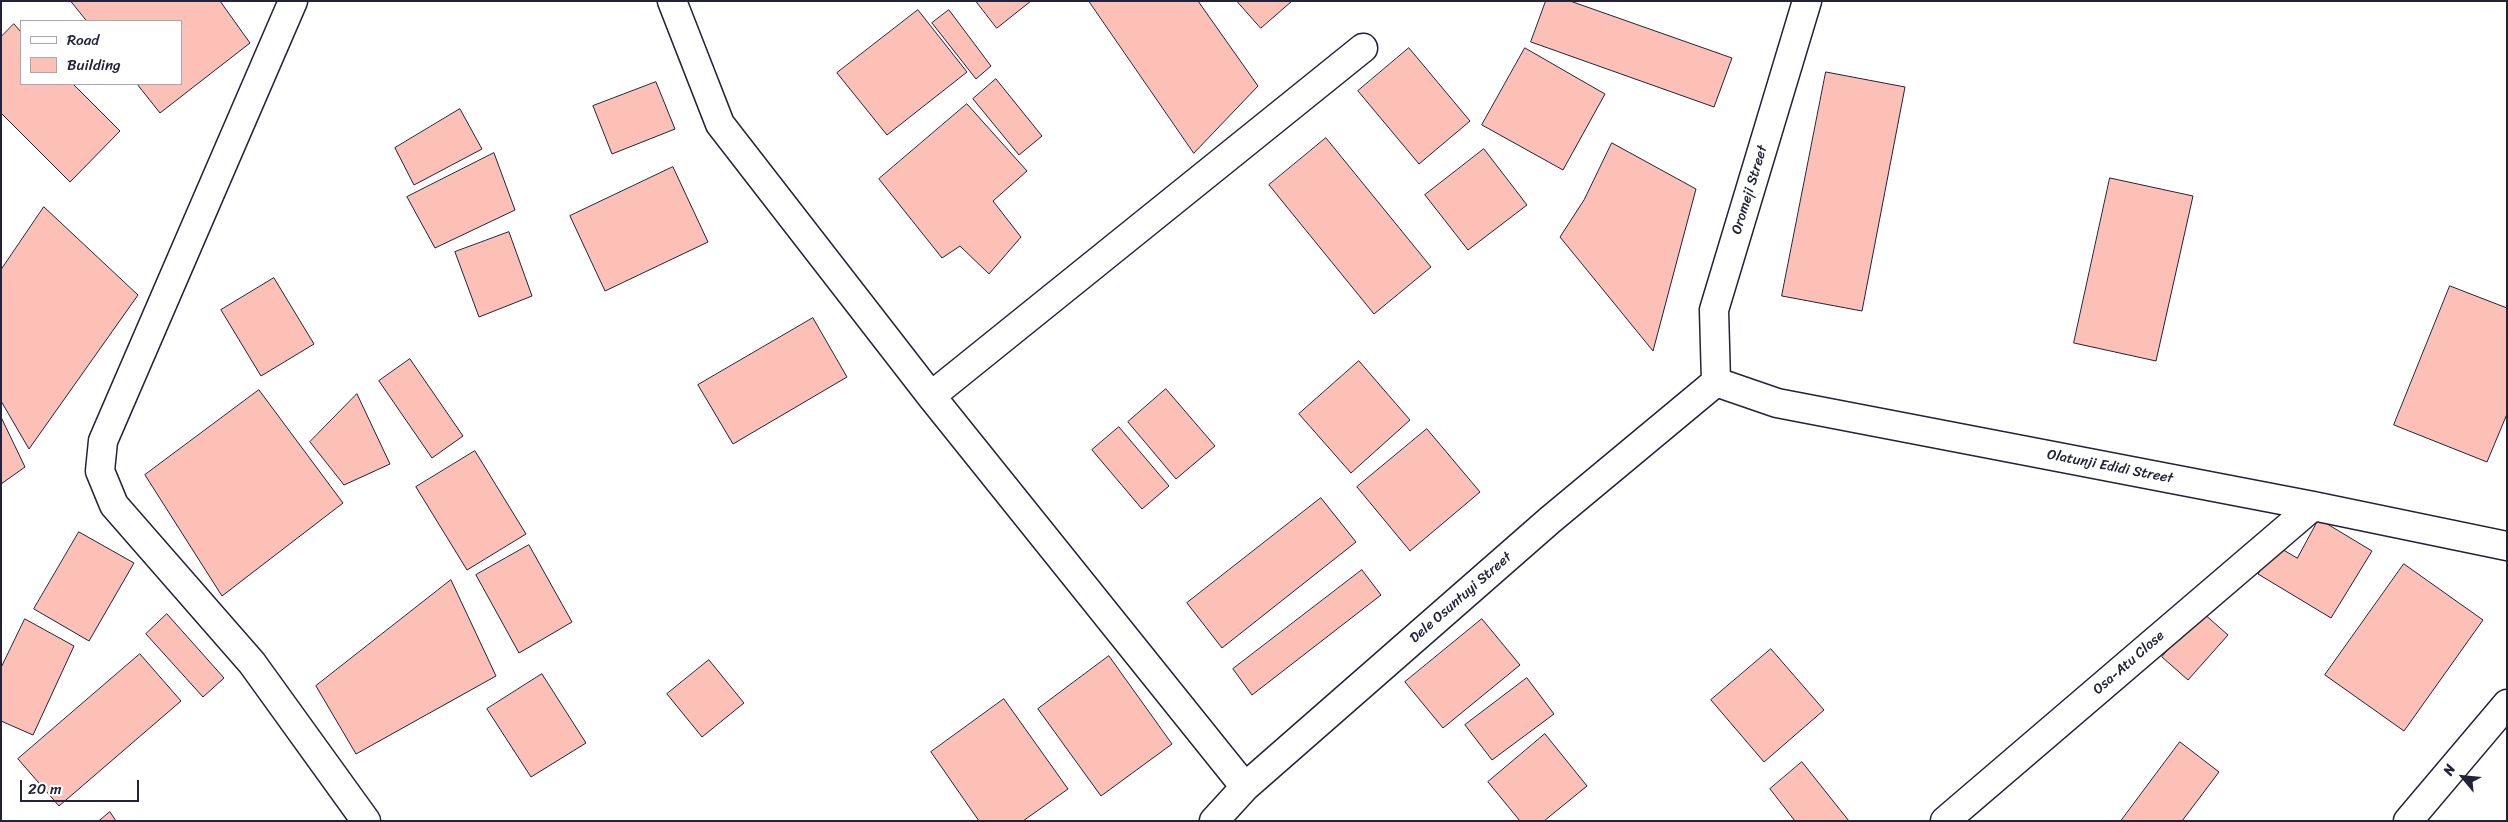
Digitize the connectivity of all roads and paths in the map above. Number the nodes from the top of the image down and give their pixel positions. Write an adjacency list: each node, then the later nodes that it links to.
1 (293, 1): 11 (street)
2 (672, 1): 6 (street)
3 (1807, 1): 5 (street, Oromeji Street)
4 (1363, 48): 6 (street)
5 (1716, 382): 7 (street, Olatunji Edidi Street); 10 (street, Dele Osuntuyi Street)
6 (931, 396): 10 (street)
7 (2313, 506): 8 (street, Olatunji Edidi Street); 13 (street, Osa-Atu Close)
8 (2507, 546)
9 (2507, 704): 14 (street)
10 (1245, 787): 12 (street, Dele Osuntuyi Street)
11 (366, 821)
12 (1214, 821)
13 (1945, 821)
14 (2408, 821)

